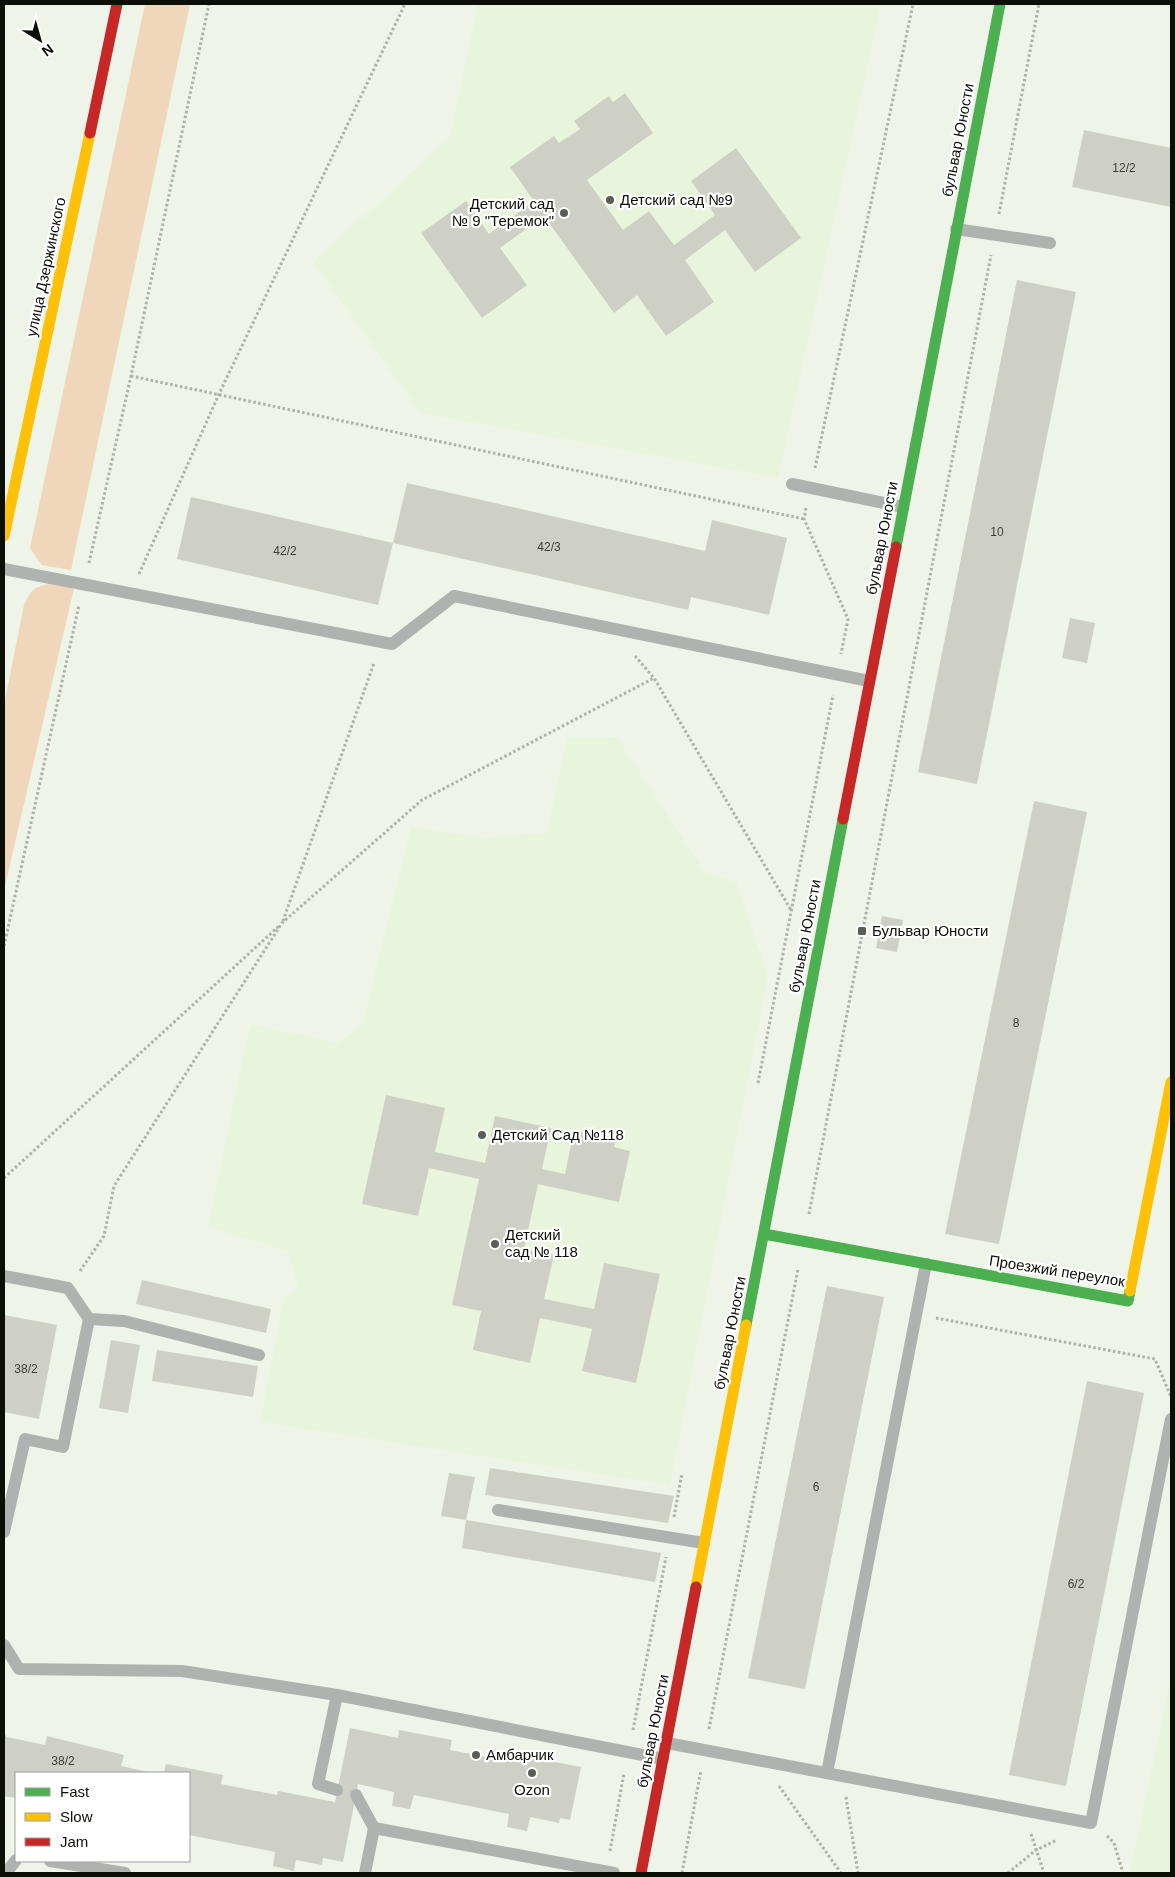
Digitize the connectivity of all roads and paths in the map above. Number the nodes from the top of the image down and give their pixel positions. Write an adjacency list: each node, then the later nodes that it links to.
1 (117, 4): 16 (street, улица Дзержинского)
2 (210, 4): 10 (path)
3 (405, 4): 11 (path)
4 (913, 4): 13 (path)
5 (1000, 4): 7 (street, бульвар Юности)
6 (1039, 4): 8 (path)
7 (956, 229): 8 (lane); 14 (street, бульвар Юности)
8 (995, 234): 9 (lane); 32 (path)
9 (1050, 243)
10 (132, 376): 11 (path); 18 (path)
11 (219, 394): 15 (path); 19 (path)
12 (792, 484): 13 (lane)
13 (811, 488): 14 (lane); 15 (path)
14 (903, 507): 24 (street, бульвар Юности)
15 (804, 519): 22 (path)
16 (4, 536)
17 (4, 569): 18 (lane)
18 (84, 584): 19 (lane); 27 (path)
19 (130, 594): 21 (lane)
20 (612, 628): 21 (lane); 22 (lane); 23 (path)
21 (381, 643): 26 (path)
22 (837, 675): 24 (lane); 25 (path)
23 (654, 678): 25 (path); 26 (path)
24 (869, 682): 31 (street, бульвар Юности)
25 (791, 910): 29 (path)
26 (282, 922): 30 (path); 35 (path)
27 (4, 946)
28 (1171, 1082): 33 (street, Проезжий переулок)
29 (758, 1083)
30 (4, 1178)
31 (764, 1234): 32 (street, Проезжий переулок); 45 (street, бульвар Юности)
32 (804, 1242): 33 (street, Проезжий переулок); 49 (path)
33 (926, 1264): 36 (lane)
34 (4, 1276): 35 (lane)
35 (68, 1288): 37 (lane)
36 (917, 1314): 39 (path); 53 (lane)
37 (89, 1319): 38 (lane); 43 (lane)
38 (259, 1355)
39 (1171, 1397)
40 (1171, 1425): 58 (lane)
41 (682, 1473): 44 (path)
42 (498, 1510): 44 (lane)
43 (4, 1532)
44 (670, 1537): 45 (lane); 50 (path)
45 (704, 1543): 48 (street, бульвар Юности)
46 (4, 1645): 47 (lane)
47 (337, 1696): 50 (lane); 55 (lane)
48 (667, 1743): 49 (lane); 51 (street, бульвар Юности)
49 (705, 1750): 52 (lane); 68 (path)
50 (628, 1752): 51 (lane); 63 (path)
51 (663, 1759): 67 (street, бульвар Юности)
52 (761, 1761): 53 (lane); 69 (path)
53 (827, 1773): 54 (lane)
54 (842, 1776): 57 (lane); 70 (path)
55 (337, 1790)
56 (356, 1795): 59 (lane)
57 (1022, 1810): 58 (lane); 60 (path)
58 (1091, 1823): 60 (path); 73 (path)
59 (374, 1828): 63 (lane); 66 (lane)
60 (1036, 1850): 71 (path); 72 (path)
61 (15, 1861): 64 (lane)
62 (56, 1862): 65 (lane)
63 (610, 1872)
64 (6, 1873)
65 (125, 1873)
66 (365, 1873)
67 (641, 1873)
68 (682, 1873)
69 (841, 1873)
70 (858, 1873)
71 (1008, 1873)
72 (1044, 1873)
73 (1123, 1873)

